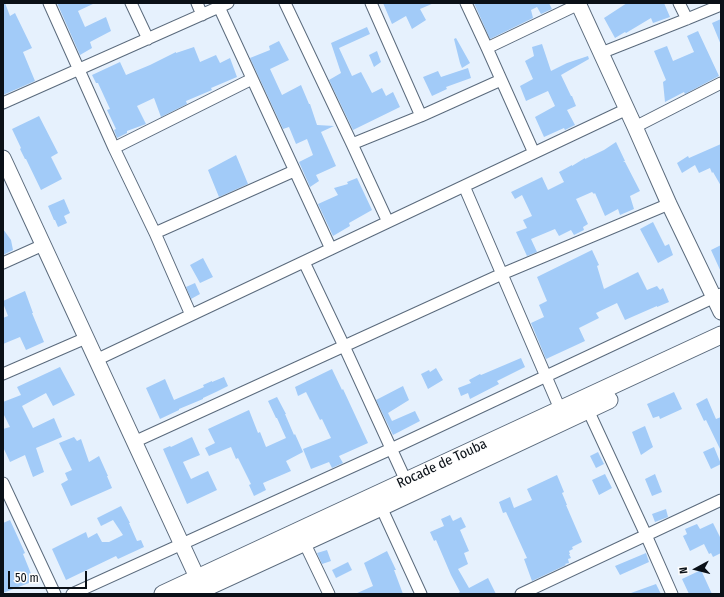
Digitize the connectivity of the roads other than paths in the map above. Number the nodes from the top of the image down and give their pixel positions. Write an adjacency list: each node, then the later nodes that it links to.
1 (49, 3): 16 (street)
2 (131, 3): 13 (street)
3 (197, 3): 11 (street)
4 (285, 3): 24 (street)
5 (371, 3): 22 (street)
6 (466, 3): 14 (street)
7 (679, 3): 12 (street)
8 (579, 4): 14 (street); 15 (street)
9 (223, 5): 11 (street); 17 (street)
10 (721, 5): 12 (street)
11 (202, 15): 13 (street)
12 (687, 19): 15 (street)
13 (148, 39): 16 (street)
14 (487, 48): 18 (street)
15 (601, 53): 21 (street)
16 (79, 70): 20 (street); 25 (street)
17 (252, 79): 25 (street); 28 (street)
18 (501, 80): 22 (street); 26 (street)
19 (721, 83): 23 (street)
20 (3, 103)
21 (627, 109): 23 (street); 26 (street)
22 (421, 116): 24 (street)
23 (635, 127): 30 (street)
24 (352, 144): 31 (street)
25 (114, 148): 32 (street)
26 (534, 153): 29 (street)
27 (3, 158): 33 (street)
28 (294, 171): 32 (street); 34 (street)
29 (464, 186): 31 (street); 37 (street)
30 (669, 204): 37 (street); 38 (street)
31 (388, 222): 34 (street)
32 (155, 233): 40 (street)
33 (43, 245): 36 (street); 42 (street)
34 (331, 249): 35 (street)
35 (304, 262): 40 (street); 43 (street)
36 (3, 263)
37 (502, 274): 43 (street); 47 (street)
38 (718, 296): 39 (street); 47 (street)
39 (721, 312)
40 (191, 315): 45 (street)
41 (721, 335): 48 (main road, Rocade de Touba)
42 (86, 338): 45 (street); 46 (street)
43 (344, 346): 50 (street); 51 (street)
44 (721, 347): 49 (main road, Rocade de Touba)
45 (96, 360): 50 (street)
46 (3, 374)
47 (546, 376): 48 (street); 51 (street)
48 (560, 409): 52 (main road, Rocade de Touba)
49 (588, 410): 56 (main road, Rocade de Touba); 57 (street)
50 (134, 442): 59 (street)
51 (391, 449): 52 (street); 59 (street)
52 (406, 481): 60 (main road, Rocade de Touba)
53 (3, 483): 55 (street)
54 (721, 500): 57 (street)
55 (7, 503): 61 (street)
56 (382, 507): 58 (main road, Rocade de Touba); 65 (street)
57 (646, 535): 66 (street); 67 (street)
58 (304, 542): 60 (main road, Rocade de Touba); 64 (street)
59 (182, 545): 60 (street); 62 (street)
60 (199, 589): 63 (main road, Rocade de Touba)
61 (55, 594)
62 (72, 594)
63 (163, 594)
64 (328, 594)
65 (421, 594)
66 (521, 594)
67 (672, 594)

